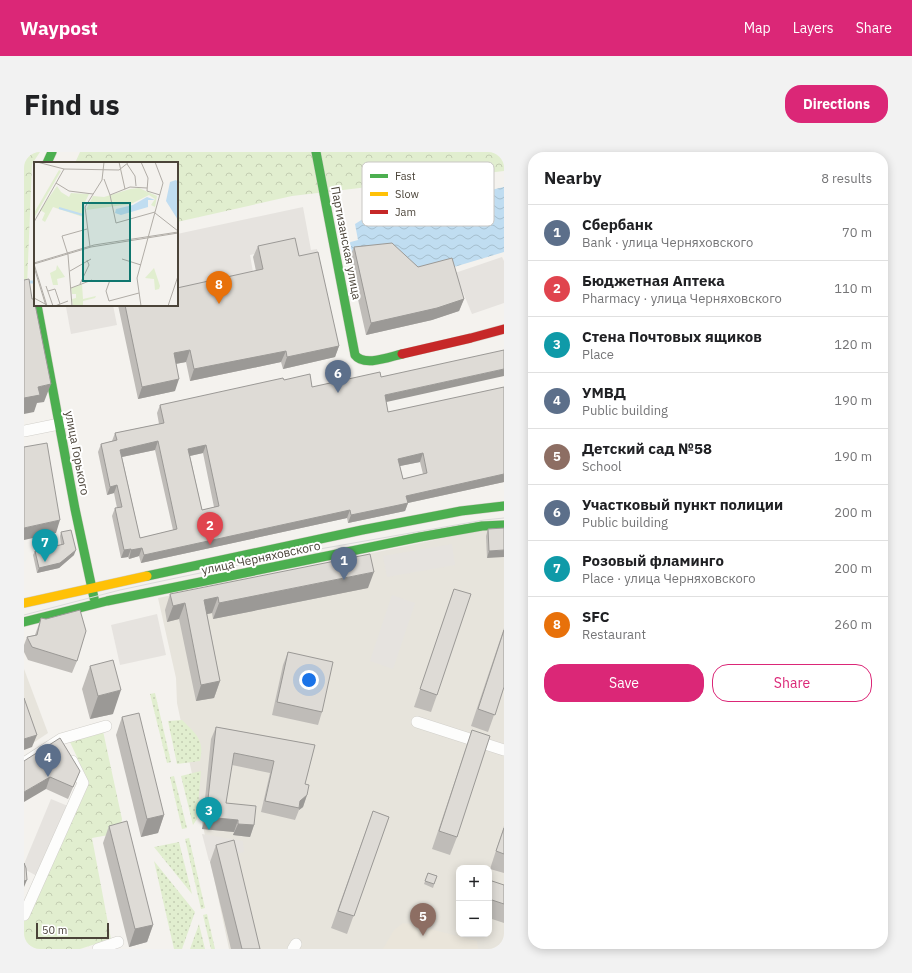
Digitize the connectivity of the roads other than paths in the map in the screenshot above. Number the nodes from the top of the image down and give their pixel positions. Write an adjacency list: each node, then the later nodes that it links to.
1 (52, 152): 4 (main road)
2 (61, 152): 5 (main road)
3 (316, 152): 7 (main road, Партизанская улица)
4 (47, 162)
5 (57, 162)
6 (38, 306): 8 (main road, улица Горького)
7 (504, 329)
8 (67, 422): 9 (street); 13 (main road, улица Горького)
9 (24, 431)
10 (504, 506): 12 (main road, улица Черняховского)
11 (504, 525): 14 (main road, улица Черняховского)
12 (102, 582): 13 (main road, улица Черняховского); 14 (main road)
13 (92, 588): 15 (main road, улица Черняховского); 16 (main road, улица Горького)
14 (107, 601): 16 (main road, улица Черняховского)
15 (24, 603)
16 (96, 604): 17 (main road, улица Черняховского)
17 (24, 622)
18 (417, 722): 21 (street)
19 (106, 726): 20 (street)
20 (61, 739): 22 (street); 23 (street)
21 (504, 750)
22 (24, 763)
23 (24, 915)
24 (118, 942): 25 (street)
25 (98, 949)

